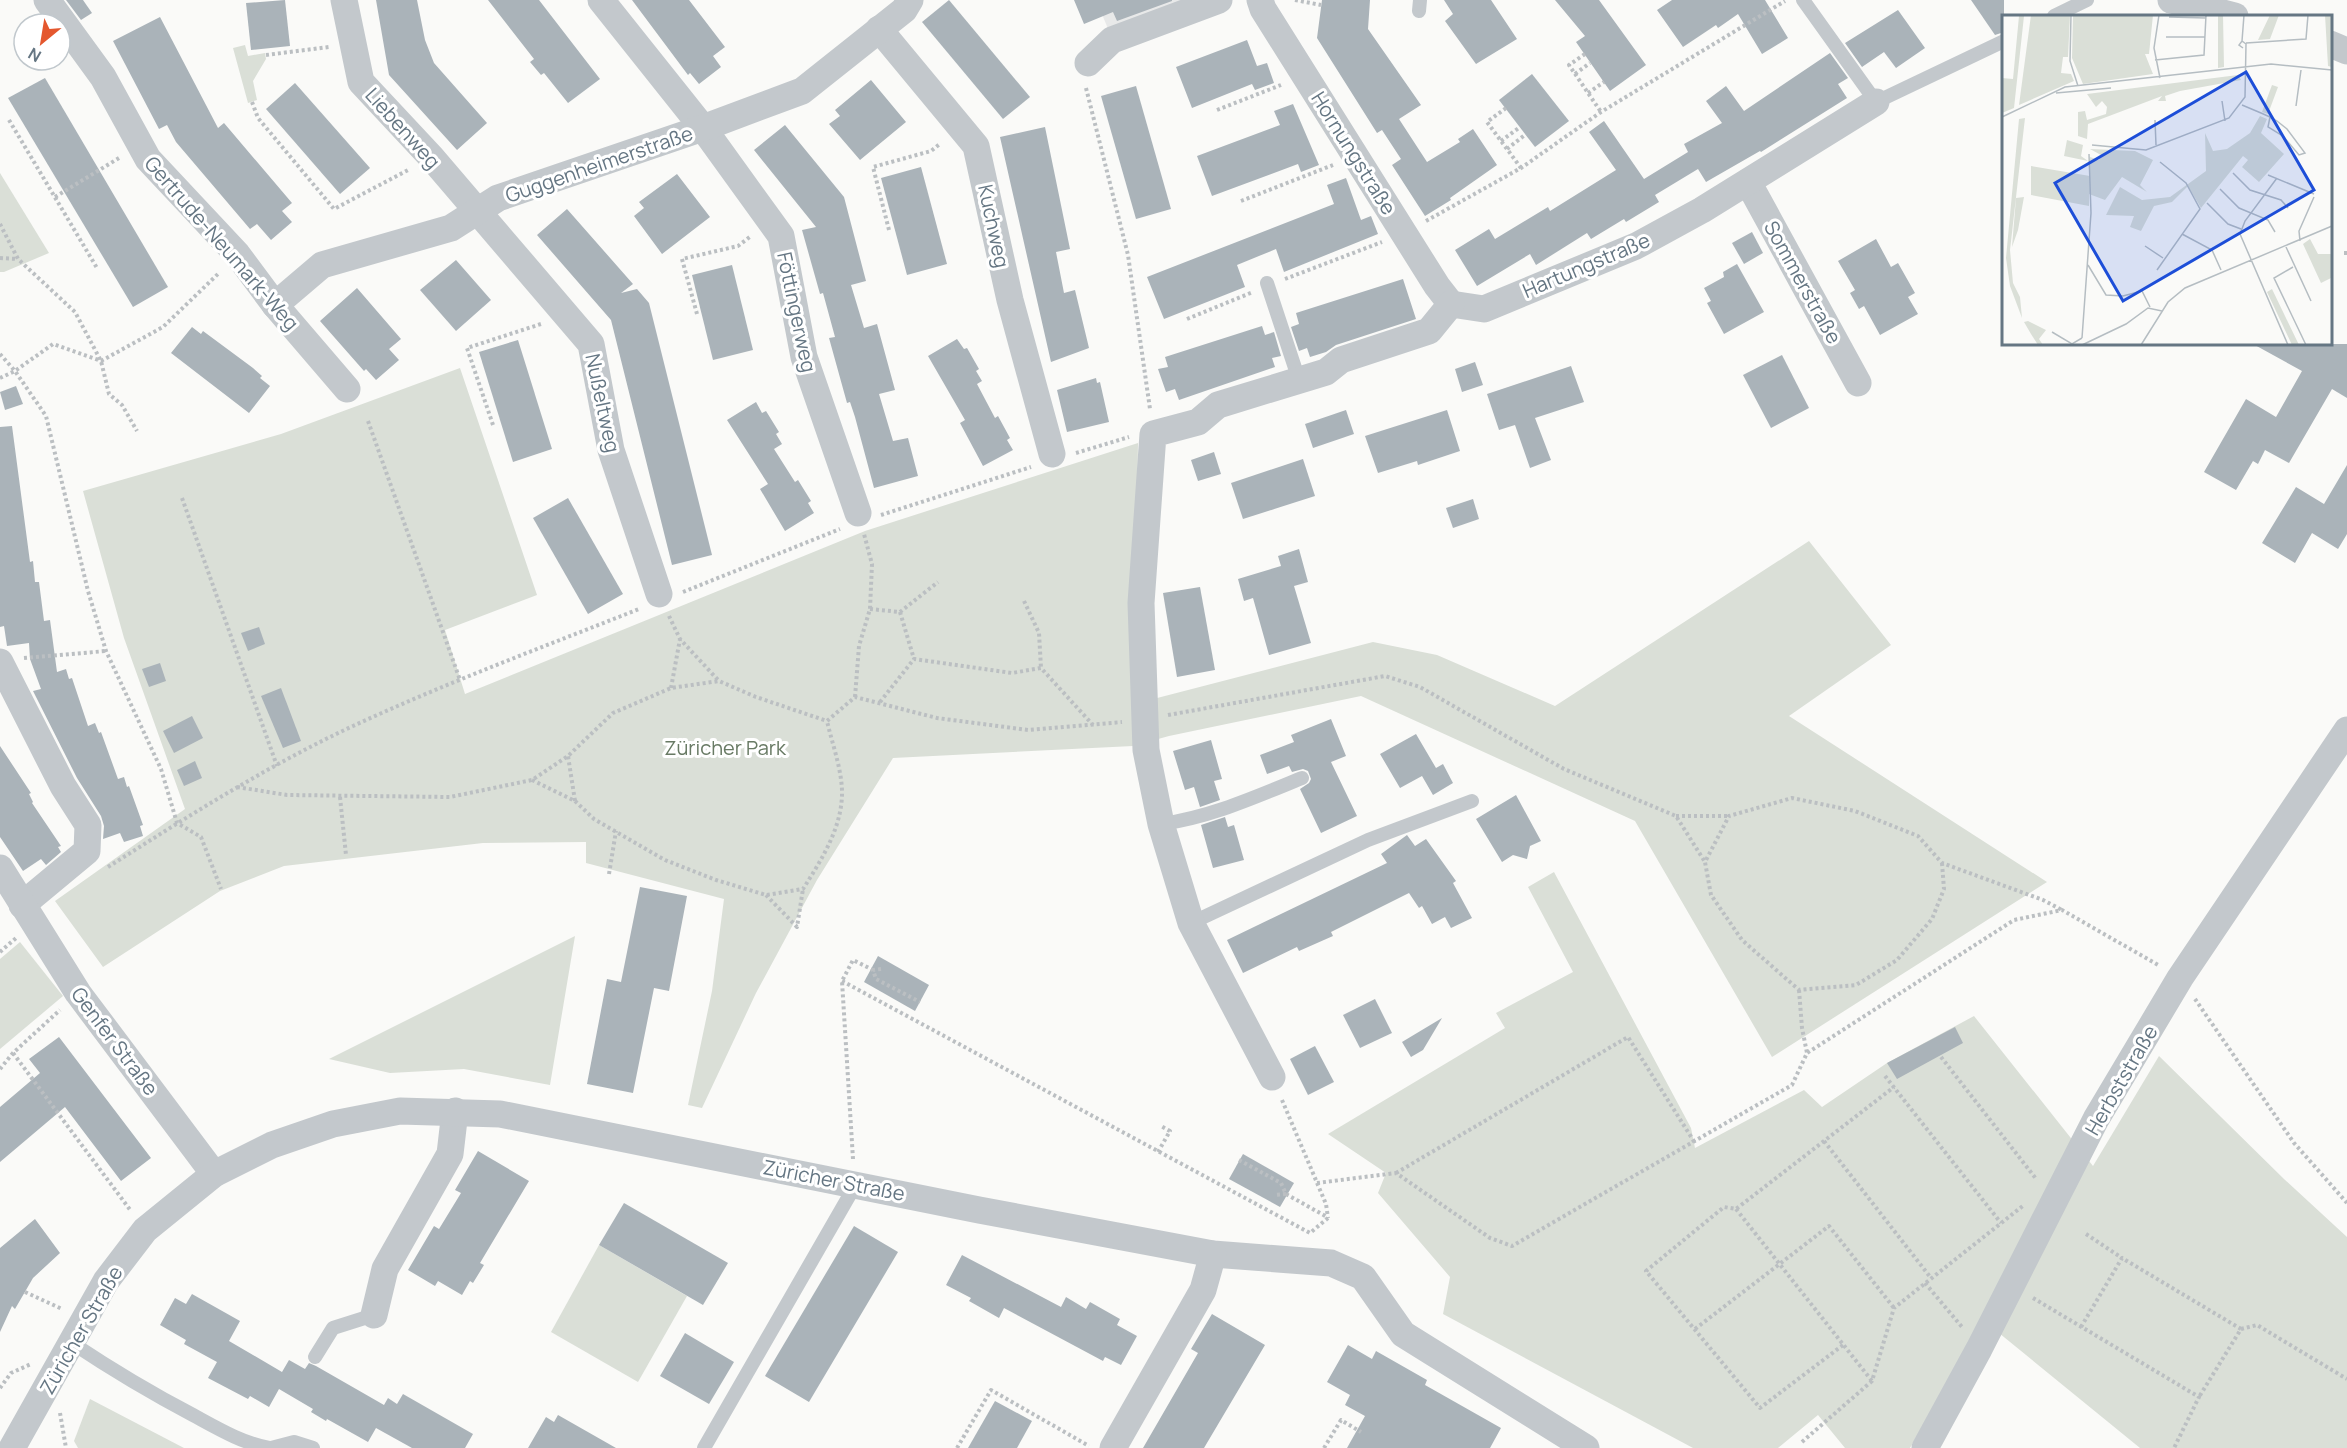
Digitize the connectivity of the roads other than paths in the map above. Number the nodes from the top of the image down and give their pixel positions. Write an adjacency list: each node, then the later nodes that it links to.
1 (47, 0): 23 (street, Gertrude-Neumark-Weg)
2 (344, 0): 20 (street, Liebenweg)
3 (601, 0): 18 (street, Föttingerweg)
4 (910, 0): 12 (street, Guggenheimerstraße)
5 (1219, 0): 16 (street)
6 (1260, 0): 22 (street, Hornungstraße)
7 (1803, 0): 17 (lane)
8 (2087, 0): 10 (lane)
9 (2172, 0): 11 (street)
10 (2056, 15)
11 (2231, 15)
12 (879, 29): 18 (street, Guggenheimerstraße); 27 (street, Kuchweg)
13 (2002, 42): 17 (lane, Hartungstraße)
14 (2332, 44): 15 (street)
15 (2347, 51)
16 (1088, 63)
17 (1876, 102): 19 (street, Hartungstraße)
18 (703, 128): 20 (street, Guggenheimerstraße); 28 (street, Föttingerweg)
19 (1748, 182): 22 (street, Hartungstraße); 25 (street, Sommerstraße)
20 (477, 210): 23 (street, Guggenheimerstraße); 29 (street, Nußeltweg)
21 (1267, 284): 24 (lane)
22 (1451, 304): 24 (street)
23 (275, 305): 26 (street, Gertrude-Neumark-Weg)
24 (1299, 380): 34 (street)
25 (1858, 383)
26 (347, 388)
27 (1050, 459)
28 (861, 522)
29 (659, 602)
30 (0, 665): 36 (street)
31 (2347, 730): 52 (street, Herbststraße)
32 (1302, 778): 34 (lane)
33 (1472, 801): 37 (lane)
34 (1161, 824): 37 (street)
35 (0, 868): 36 (street, Genfer Straße)
36 (22, 905): 40 (street, Genfer Straße)
37 (1191, 923): 38 (street)
38 (1272, 1077)
39 (454, 1111): 40 (street, Züricher Straße); 41 (street, Züricher Straße); 43 (street)
40 (214, 1174): 44 (street, Züricher Straße)
41 (856, 1184): 42 (street, Züricher Straße); 50 (lane)
42 (1214, 1254): 46 (street, Züricher Straße); 51 (street)
43 (375, 1315): 45 (lane)
44 (72, 1343): 47 (street, Züricher Straße); 48 (lane)
45 (315, 1357)
46 (1574, 1444)
47 (12, 1448)
48 (270, 1448): 49 (lane)
49 (314, 1448)
50 (704, 1448)
51 (1113, 1448)
52 (1925, 1448)

